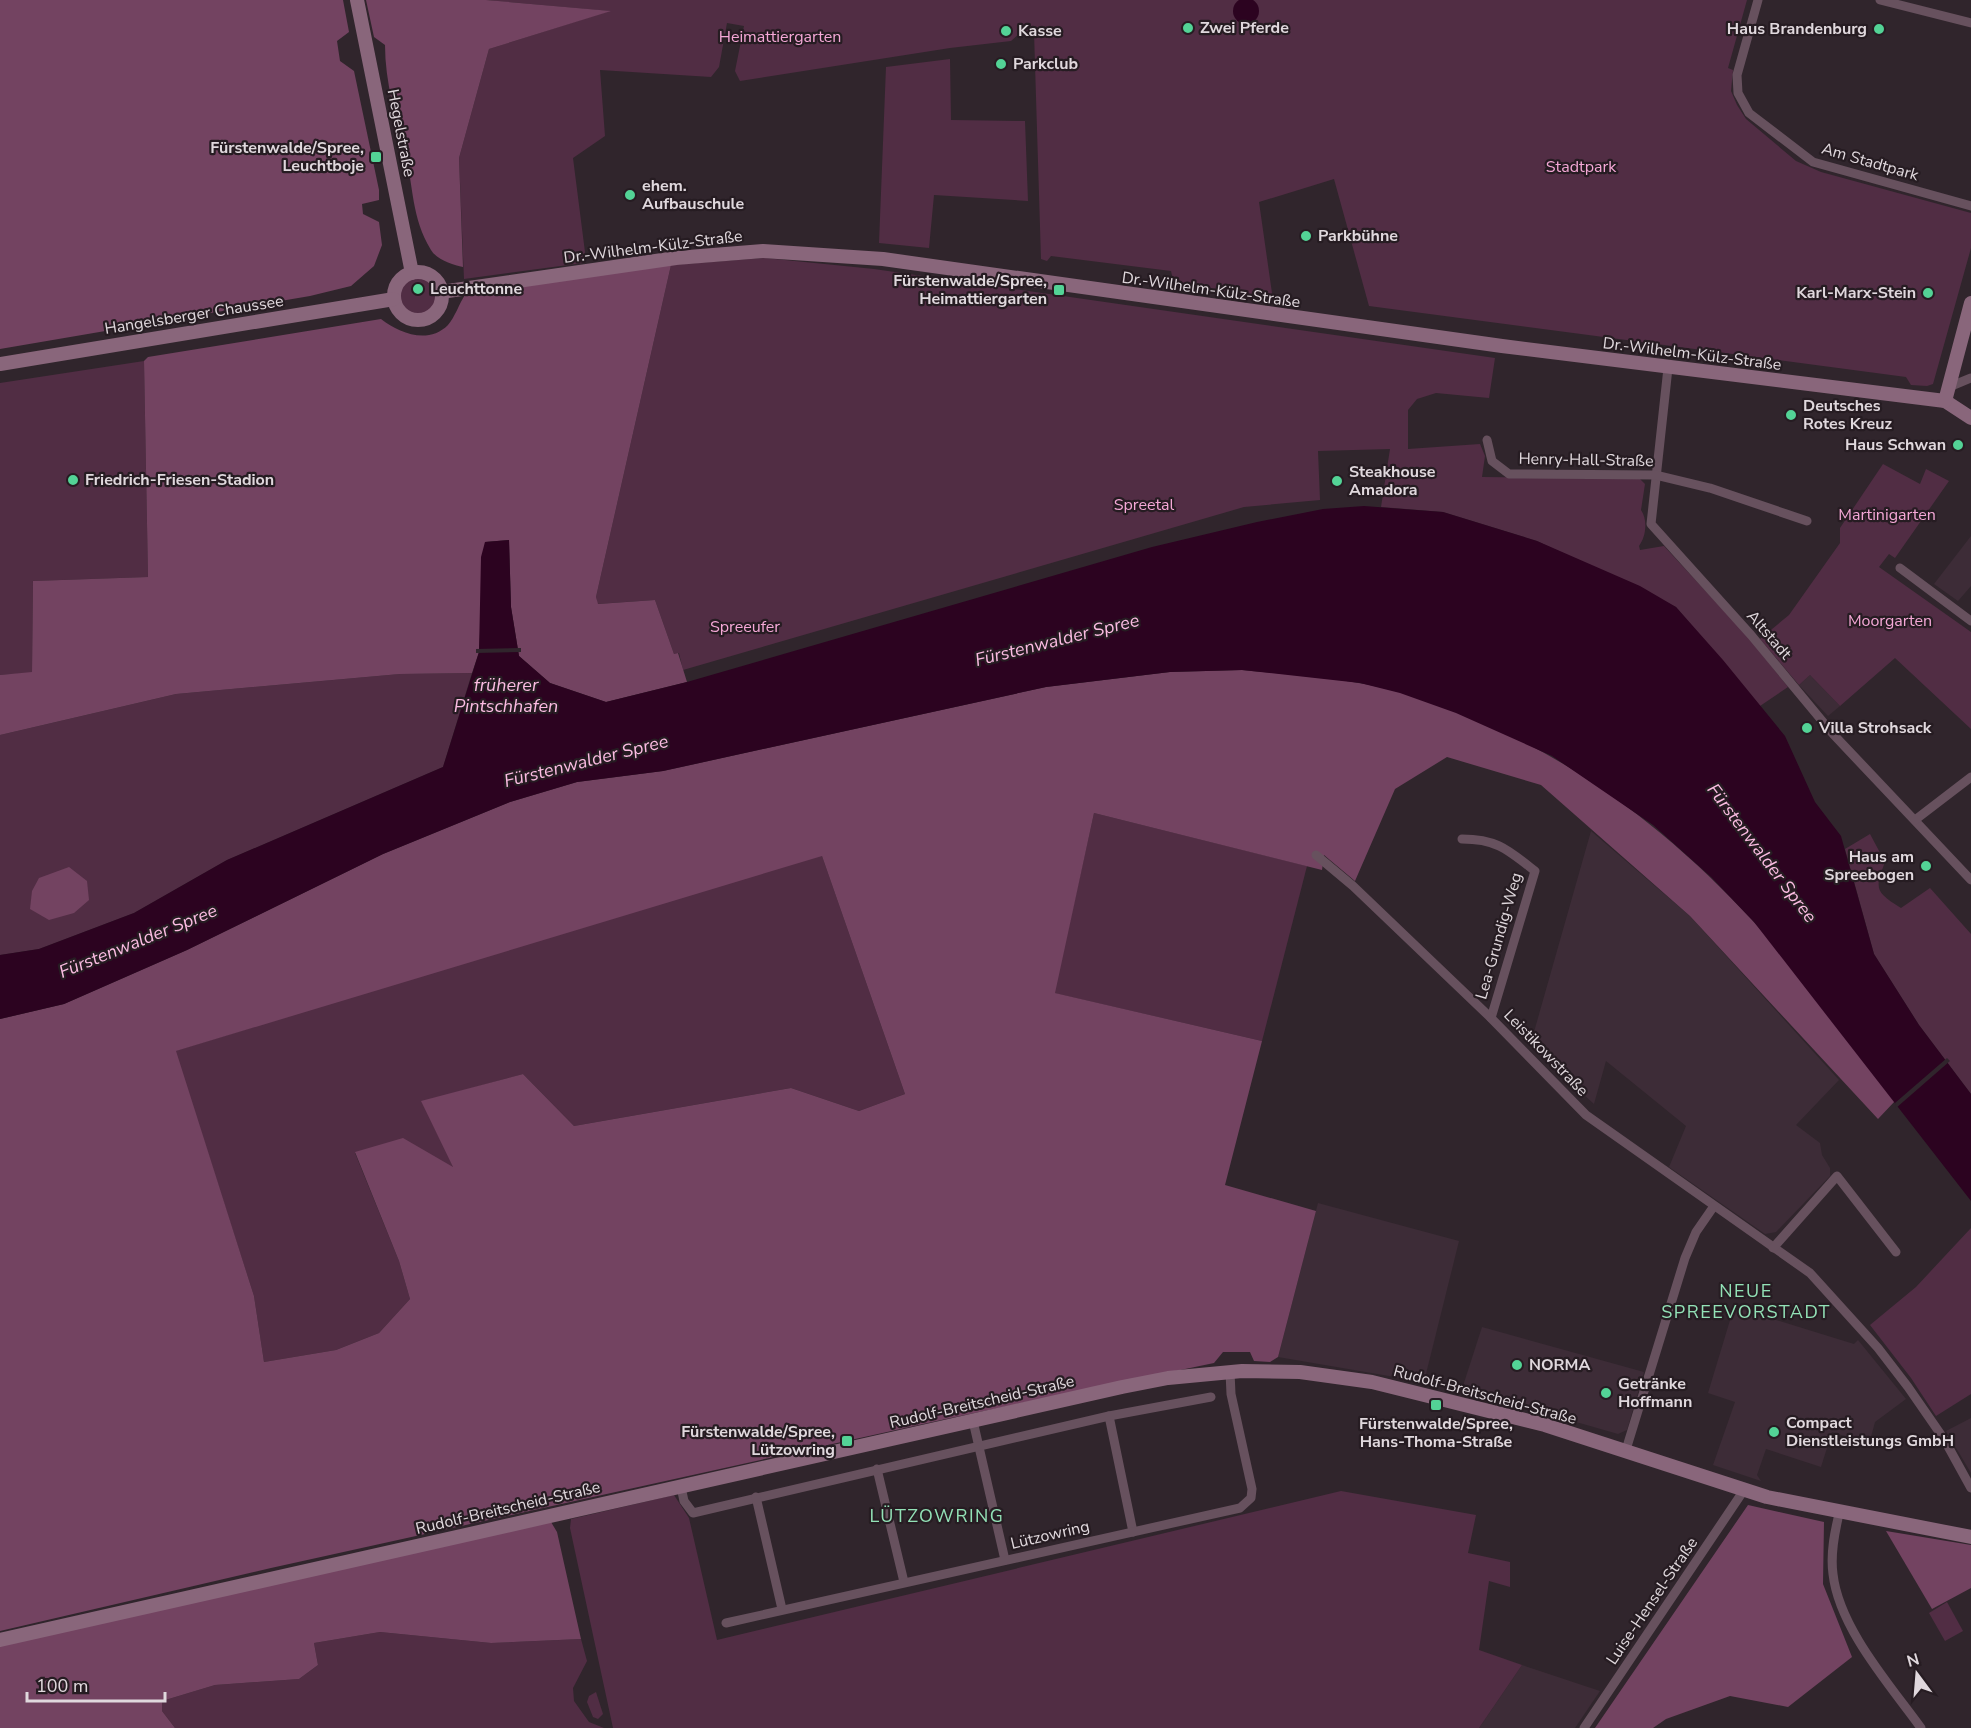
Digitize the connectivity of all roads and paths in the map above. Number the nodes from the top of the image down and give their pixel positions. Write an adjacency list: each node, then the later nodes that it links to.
1 (357, 0): 6 (main road, Hegelstraße)
2 (1758, 0): 5 (street, Am Stadtpark)
3 (1880, 0): 4 (street)
4 (1971, 23)
5 (1971, 207)
6 (412, 273): 7 (main road); 8 (main road)
7 (441, 292): 8 (main road); 11 (main road, Dr.-Wilhelm-Külz-Straße)
8 (394, 299): 10 (main road, Hangelsberger Chaussee)
9 (1971, 303): 13 (main road)
10 (0, 364)
11 (1668, 368): 14 (main road, Dr.-Wilhelm-Külz-Straße); 17 (street, Altstadt)
12 (1971, 378): 13 (street)
13 (1949, 387): 14 (main road)
14 (1945, 401): 15 (main road, Dr.-Wilhelm-Külz-Straße)
15 (1971, 418)
16 (1487, 440): 17 (street, Henry-Hall-Straße)
17 (1656, 475): 18 (street, Henry-Hall-Straße); 22 (street, Altstadt)
18 (1807, 521)
19 (1900, 568): 20 (street)
20 (1971, 621)
21 (1971, 777): 22 (street)
22 (1916, 820): 25 (street, Altstadt)
23 (1462, 839): 26 (street, Lea-Grundig-Weg)
24 (1316, 855): 26 (street, Leistikowstraße)
25 (1971, 880)
26 (1491, 1018): 27 (street, Leistikowstraße)
27 (1714, 1206): 28 (street, Leistikowstraße); 35 (street)
28 (1773, 1248): 29 (street); 38 (street, Leistikowstraße)
29 (1896, 1252)
30 (1230, 1372): 33 (main road, Rudolf-Breitscheid-Straße); 35 (main road, Rudolf-Breitscheid-Straße); 42 (street, Lützowring)
31 (1211, 1397): 32 (street)
32 (1109, 1416): 34 (street); 42 (street)
33 (973, 1421): 34 (street); 37 (main road, Rudolf-Breitscheid-Straße)
34 (978, 1446): 36 (street); 44 (street)
35 (1625, 1453): 39 (main road, Rudolf-Breitscheid-Straße)
36 (877, 1469): 40 (street); 45 (street)
37 (681, 1487): 40 (street); 48 (main road, Rudolf-Breitscheid-Straße)
38 (1971, 1488)
39 (1744, 1490): 41 (main road, Rudolf-Breitscheid-Straße); 49 (street, Luise-Hensel-Straße)
40 (756, 1497): 46 (street)
41 (1840, 1510): 43 (main road, Rudolf-Breitscheid-Straße); 50 (street)
42 (1133, 1532): 44 (street, Lützowring)
43 (1971, 1537)
44 (1005, 1560): 45 (street, Lützowring)
45 (904, 1582): 46 (street, Lützowring)
46 (782, 1609): 47 (street, Lützowring)
47 (726, 1623)
48 (0, 1640)
49 (1584, 1728)
50 (1921, 1728)

